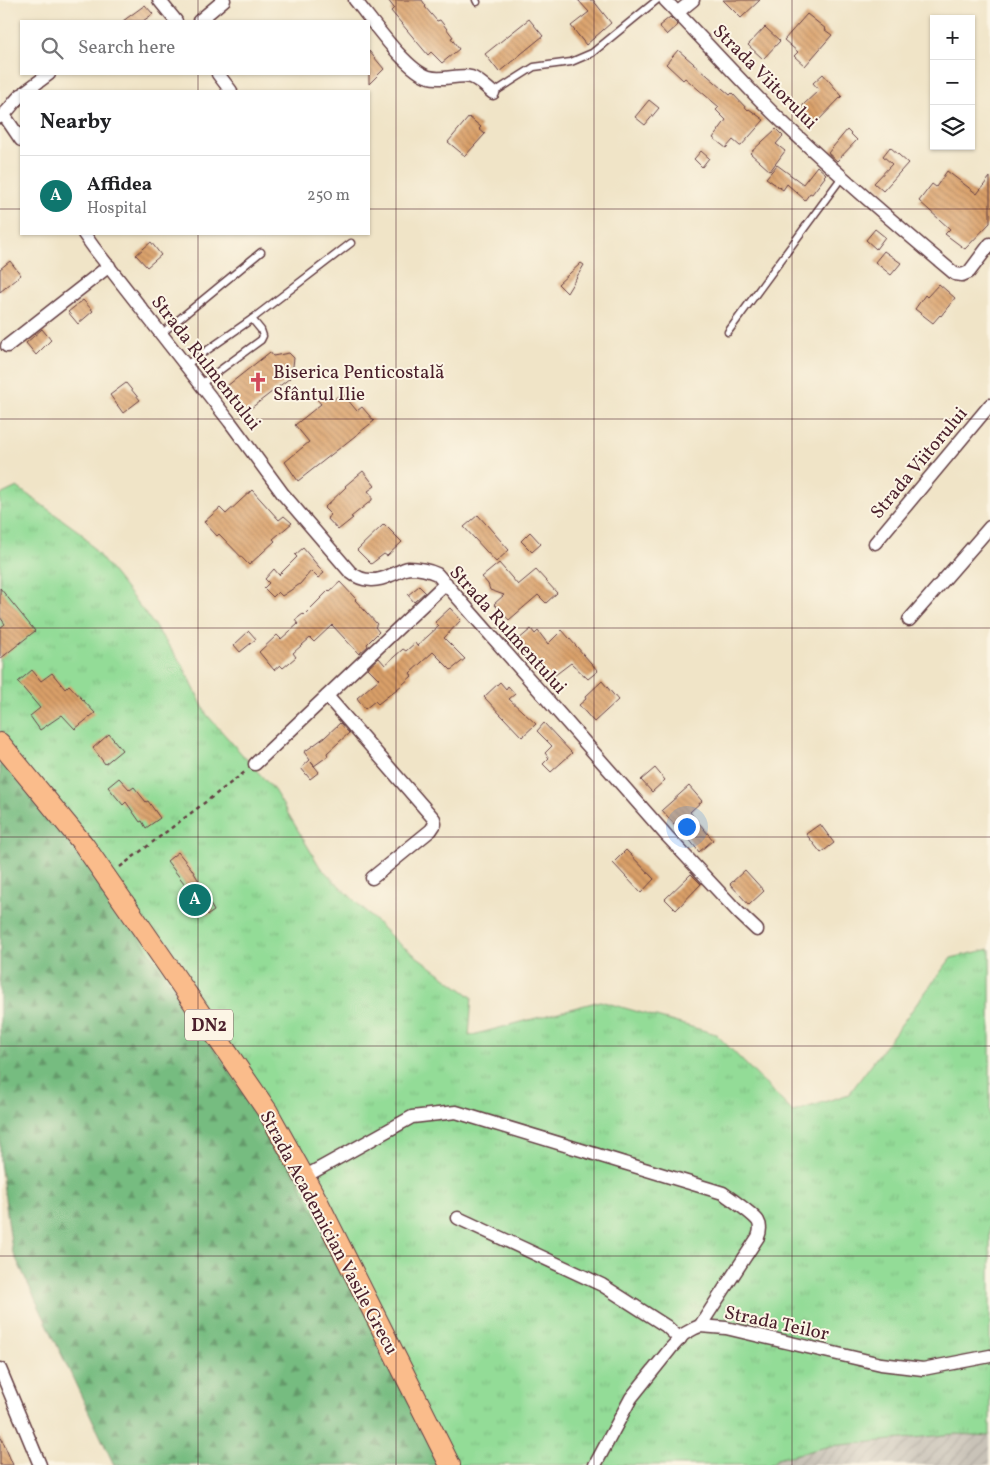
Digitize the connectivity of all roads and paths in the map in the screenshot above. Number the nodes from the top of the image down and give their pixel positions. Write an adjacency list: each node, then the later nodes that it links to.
1 (159, 0): 8 (street)
2 (224, 0): 9 (street)
3 (355, 0): 14 (street)
4 (657, 0): 14 (lane)
5 (665, 0): 7 (street, Strada Viitorului)
6 (694, 0): 7 (street)
7 (677, 12): 18 (street, Strada Viitorului)
8 (175, 20)
9 (200, 20)
10 (48, 75): 12 (street)
11 (219, 75): 13 (street)
12 (27, 90)
13 (230, 90)
14 (493, 93)
15 (20, 96): 16 (street)
16 (2, 116): 17 (street)
17 (20, 139)
18 (842, 177): 21 (street, Strada Viitorului); 25 (lane)
19 (85, 235): 23 (street, Strada Rulmentului)
20 (351, 243): 24 (lane)
21 (990, 244)
22 (261, 252): 26 (lane)
23 (109, 266): 26 (street, Strada Rulmentului); 27 (street)
24 (252, 319): 28 (lane); 29 (lane)
25 (728, 332)
26 (160, 334): 28 (street, Strada Rulmentului)
27 (7, 346)
28 (186, 366): 29 (street, Strada Rulmentului)
29 (201, 384): 33 (street, Strada Rulmentului)
30 (990, 405): 32 (street, Strada Viitorului)
31 (990, 527): 34 (street)
32 (875, 543)
33 (446, 583): 35 (street); 40 (street, Strada Rulmentului)
34 (909, 620)
35 (327, 696): 37 (street); 39 (street)
36 (0, 743): 38 (main road, Strada Academician Vasile Grecu / DN2)
37 (255, 764): 38 (path)
38 (107, 877): 41 (main road, Strada Academician Vasile Grecu / DN2)
39 (372, 878)
40 (757, 930)
41 (304, 1177): 43 (street); 48 (main road, Strada Academician Vasile Grecu / DN2)
42 (458, 1218): 44 (street)
43 (700, 1326): 44 (street, Strada Teilor); 45 (street, Strada Teilor)
44 (680, 1339): 49 (street, Strada Teilor)
45 (990, 1356)
46 (0, 1369): 47 (street)
47 (40, 1465)
48 (450, 1465)
49 (595, 1465)

